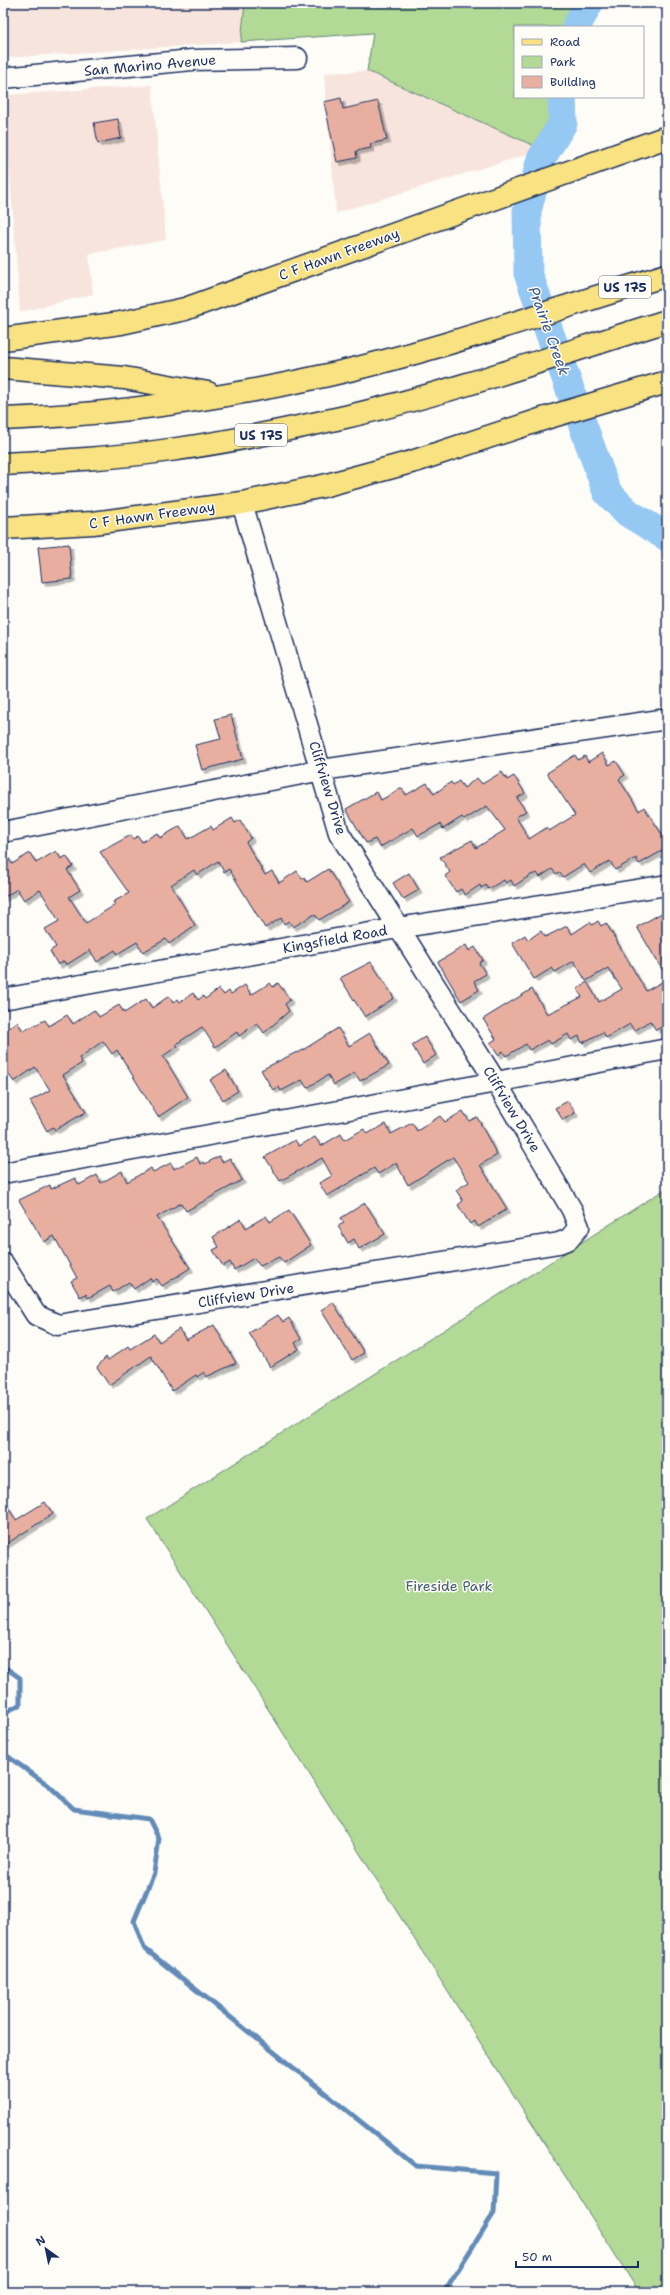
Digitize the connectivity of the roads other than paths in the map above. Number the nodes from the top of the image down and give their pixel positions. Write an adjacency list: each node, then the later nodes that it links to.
1 (297, 58): 2 (street, San Marino Avenue)
2 (3, 78)
3 (667, 137): 6 (main road, C F Hawn Freeway)
4 (667, 275): 9 (main road, US 175)
5 (667, 321): 11 (main road, US 175)
6 (3, 339)
7 (3, 368): 9 (main road)
8 (667, 382): 12 (main road, C F Hawn Freeway)
9 (225, 396): 10 (main road, US 175)
10 (3, 419)
11 (3, 464)
12 (242, 502): 13 (main road, C F Hawn Freeway); 15 (street, Cliffview Drive)
13 (3, 528)
14 (667, 719): 15 (street)
15 (322, 770): 16 (street); 18 (street, Cliffview Drive)
16 (3, 832)
17 (667, 885): 18 (street, Kingsfield Road)
18 (398, 928): 19 (street, Kingsfield Road); 21 (street, Cliffview Drive)
19 (3, 999)
20 (667, 1049): 21 (street)
21 (496, 1082): 22 (street); 23 (street, Cliffview Drive)
22 (3, 1173)
23 (3, 1263)

